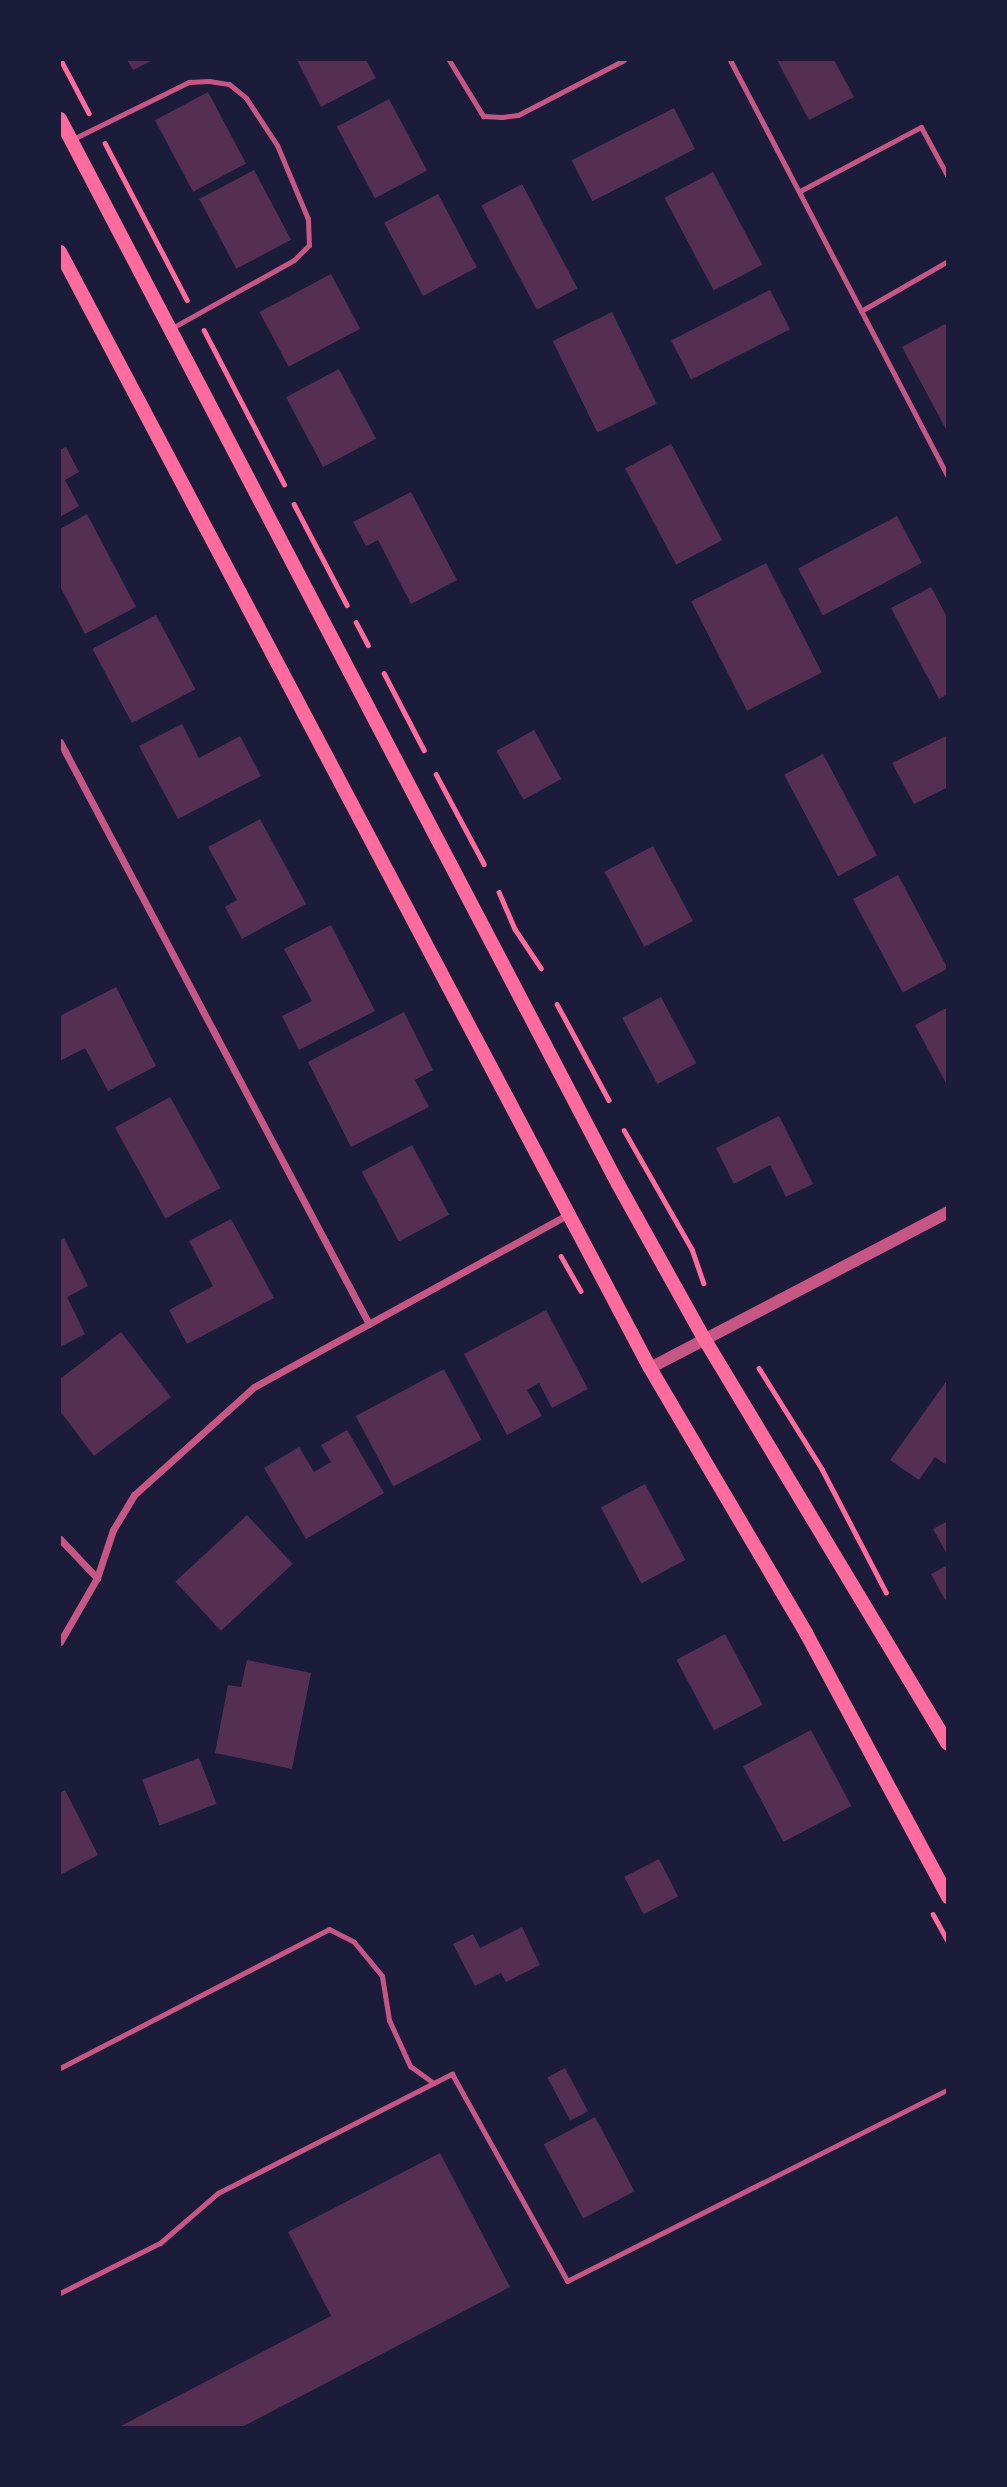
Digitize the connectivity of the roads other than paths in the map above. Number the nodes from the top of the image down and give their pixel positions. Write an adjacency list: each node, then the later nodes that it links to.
1 (449, 60): 2 (lane)
2 (624, 60)
3 (730, 60): 7 (lane)
4 (60, 120): 5 (main road)
5 (71, 140): 11 (main road); 11 (lane)
6 (947, 177): 7 (lane)
7 (800, 191): 10 (lane)
8 (60, 252): 14 (main road)
9 (947, 261): 10 (lane)
10 (861, 311): 12 (lane)
11 (169, 329): 17 (main road)
12 (947, 477)
13 (60, 742): 16 (street)
14 (571, 1212): 16 (street); 18 (main road)
15 (947, 1212): 17 (street)
16 (369, 1324): 20 (street)
17 (705, 1340): 18 (street); 22 (main road)
18 (650, 1368): 23 (main road)
19 (60, 1539): 20 (street)
20 (97, 1578): 21 (street)
21 (60, 1642)
22 (947, 1744)
23 (947, 1896)
24 (60, 2068): 25 (lane)
25 (433, 2083): 26 (lane); 27 (lane)
26 (947, 2089)
27 (60, 2292)

